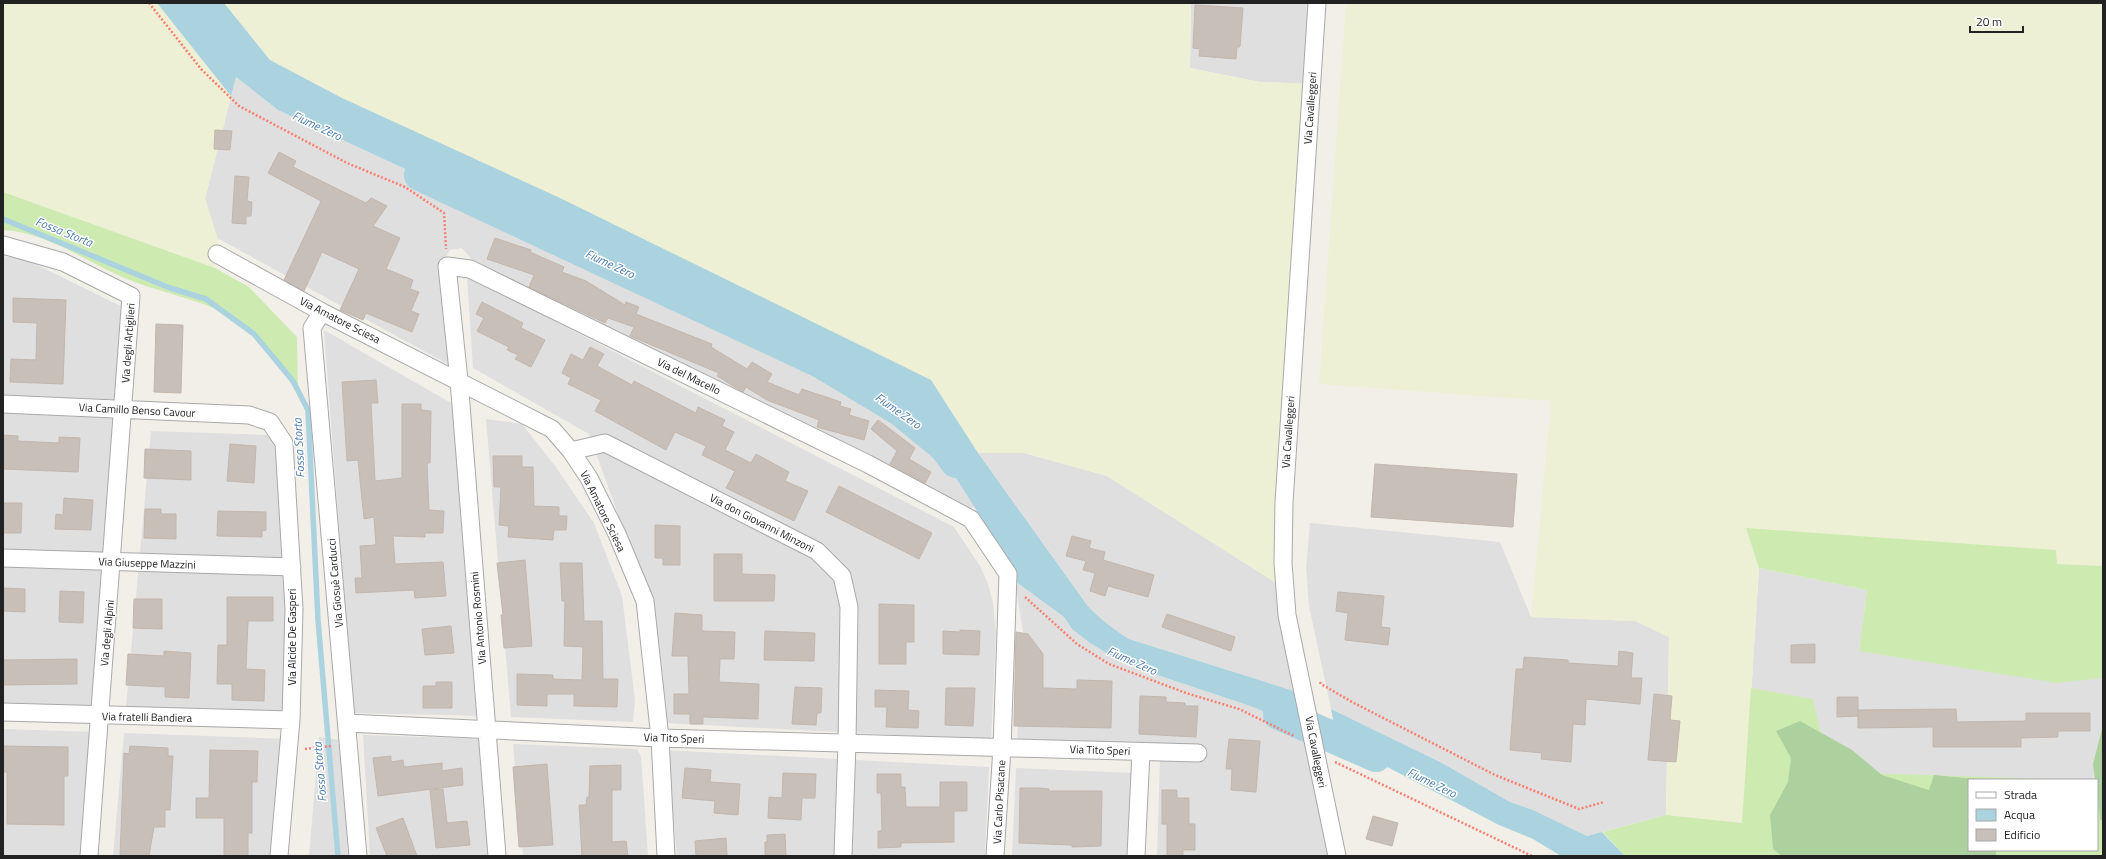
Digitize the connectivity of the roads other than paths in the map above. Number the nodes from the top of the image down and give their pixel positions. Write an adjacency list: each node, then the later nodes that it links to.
1 (1317, 3): 31 (street, Via Cavalleggeri)
2 (3, 245): 7 (street, Via degli Artiglieri)
3 (217, 254): 4 (street, Via Amatore Sciesa)
4 (322, 312): 5 (street, Via Amatore Sciesa); 16 (street, Via Giosuè Carducci)
5 (459, 380): 9 (street, Via Amatore Sciesa); 17 (street, Via Antonio Rosmini); 20 (street, Via del Macello)
6 (3, 404): 7 (street, Via Camillo Benso Cavour)
7 (123, 409): 8 (street, Via Camillo Benso Cavour); 11 (street, Via degli Alpini)
8 (270, 422): 12 (street, Via Alcide De Gasperi)
9 (571, 451): 18 (street, Via Amatore Sciesa); 19 (street, Via don Giovanni Minzoni)
10 (3, 558): 11 (street, Via Giuseppe Mazzini)
11 (112, 562): 12 (street, Via Giuseppe Mazzini); 14 (street, Via degli Alpini)
12 (292, 567): 15 (street, Via Alcide De Gasperi)
13 (3, 712): 14 (street, Via fratelli Bandiera)
14 (100, 716): 15 (street, Via fratelli Bandiera); 23 (street, Via degli Alpini)
15 (291, 720): 24 (street, Via Alcide De Gasperi)
16 (347, 723): 17 (street, Via Tito Speri); 25 (street, Via Giosuè Carducci)
17 (488, 729): 18 (street, Via Tito Speri); 26 (street, Via Antonio Rosmini)
18 (660, 738): 19 (street, Via Tito Speri); 27 (street, Via Amatore Sciesa)
19 (848, 743): 20 (street, Via Tito Speri); 28 (street, Via don Giovanni Minzoni)
20 (1002, 748): 21 (street, Via Tito Speri); 29 (street, Via Carlo Pisacane)
21 (1141, 752): 22 (street, Via Tito Speri); 30 (street)
22 (1198, 753)
23 (89, 856)
24 (279, 856)
25 (358, 856)
26 (497, 856)
27 (666, 856)
28 (843, 856)
29 (995, 856)
30 (1136, 856)
31 (1337, 856)

